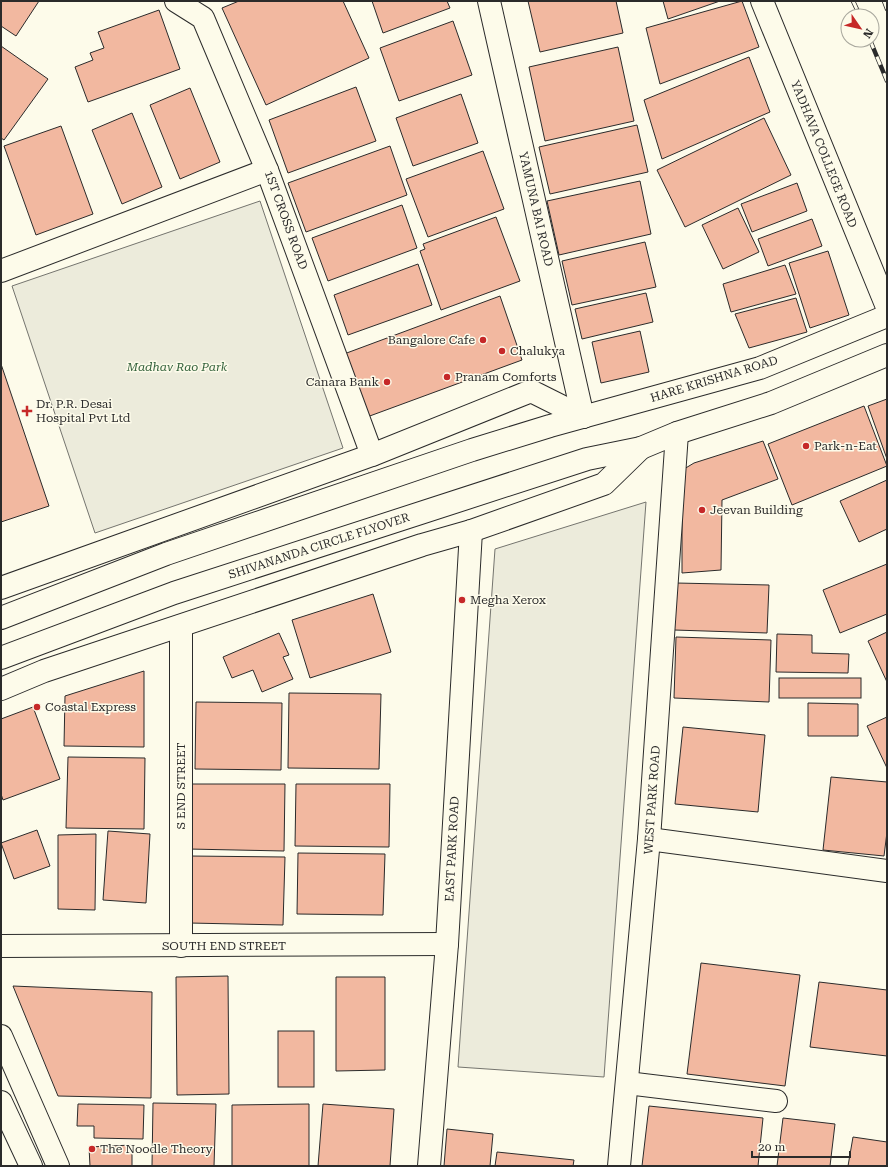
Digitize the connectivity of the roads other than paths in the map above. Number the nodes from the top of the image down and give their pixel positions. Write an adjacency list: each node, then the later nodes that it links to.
1 (176, 1): 4 (street, 1ST CROSS ROAD)
2 (489, 1): 9 (street, YAMUNA BAI ROAD)
3 (762, 1): 6 (street, YADHAVA COLLEGE ROAD)
4 (267, 170): 5 (street); 12 (street, 1ST CROSS ROAD)
5 (1, 271)
6 (887, 306)
7 (887, 316): 9 (street, HARE KRISHNA ROAD)
8 (887, 355): 10 (street)
9 (582, 417): 12 (street); 15 (street)
10 (677, 433): 11 (street); 19 (street, WEST PARK ROAD)
11 (641, 448): 13 (street); 17 (street, SHIVANANDA CIRCLE FLYOVER)
12 (372, 454): 14 (street)
13 (471, 531): 16 (street); 21 (street, EAST PARK ROAD)
14 (1, 588)
15 (1, 618)
16 (181, 626): 18 (street); 23 (street, S END STREET)
17 (1, 658)
18 (1, 689)
19 (650, 838): 20 (street); 25 (street, WEST PARK ROAD)
20 (887, 871)
21 (447, 944): 23 (street, SOUTH END STREET); 30 (street, EAST PARK ROAD)
22 (1, 946): 23 (street, SOUTH END STREET)
23 (181, 946)
24 (1, 1036): 29 (street)
25 (627, 1083): 26 (street); 31 (street, WEST PARK ROAD)
26 (776, 1101)
27 (1, 1102): 28 (street)
28 (31, 1166)
29 (58, 1166)
30 (429, 1166)
31 (619, 1166)

